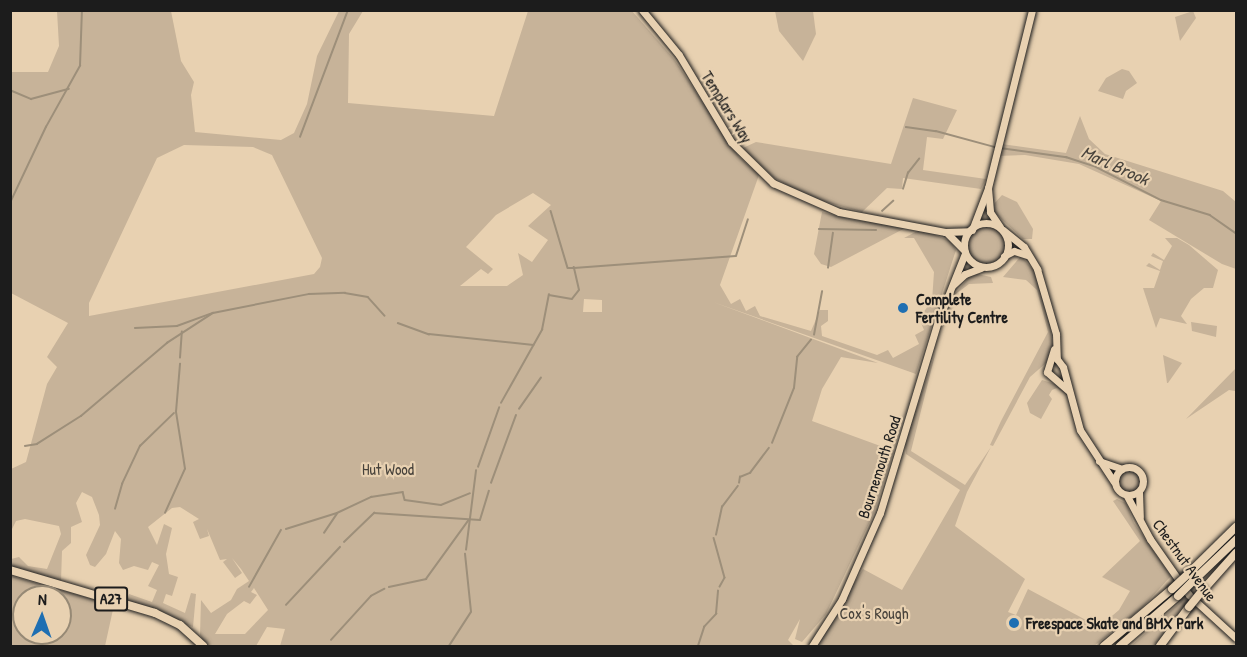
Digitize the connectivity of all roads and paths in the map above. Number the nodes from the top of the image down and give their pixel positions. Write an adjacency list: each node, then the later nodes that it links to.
1 (642, 10): 6 (street, Templars Way)
2 (1032, 10): 3 (street)
3 (988, 188): 4 (street); 5 (street)
4 (1001, 228): 5 (street); 8 (street); 9 (street)
5 (970, 230): 6 (street, Templars Way); 7 (street)
6 (945, 232): 7 (street)
7 (964, 251): 10 (street); 11 (street, Bournemouth Road)
8 (1004, 256): 9 (street); 10 (street)
9 (1029, 256): 12 (street)
10 (981, 268): 11 (street)
11 (951, 288): 32 (street, Bournemouth Road)
12 (1056, 344): 13 (street); 14 (street)
13 (1058, 362): 14 (street); 15 (street)
14 (1049, 364): 16 (street)
15 (1063, 372): 16 (street); 17 (street)
16 (1054, 378): 17 (street)
17 (1070, 393): 18 (street)
18 (1097, 460): 19 (street); 20 (street)
19 (1122, 468): 20 (street); 21 (street)
20 (1114, 482): 22 (street)
21 (1139, 492): 22 (street); 23 (street, Chestnut Avenue)
22 (1127, 496): 23 (street, Chestnut Avenue)
23 (1140, 520): 30 (street, Chestnut Avenue)
24 (1236, 527): 28 (highway)
25 (1236, 540): 28 (highway)
26 (1236, 553): 35 (highway, bridge)
27 (10, 570): 31 (main road, A27)
28 (1190, 579): 29 (highway, bridge)
29 (1175, 593): 33 (highway); 34 (highway)
30 (1236, 638)
31 (203, 646)
32 (812, 646)
33 (1104, 646)
34 (1119, 646)
35 (1160, 646)

